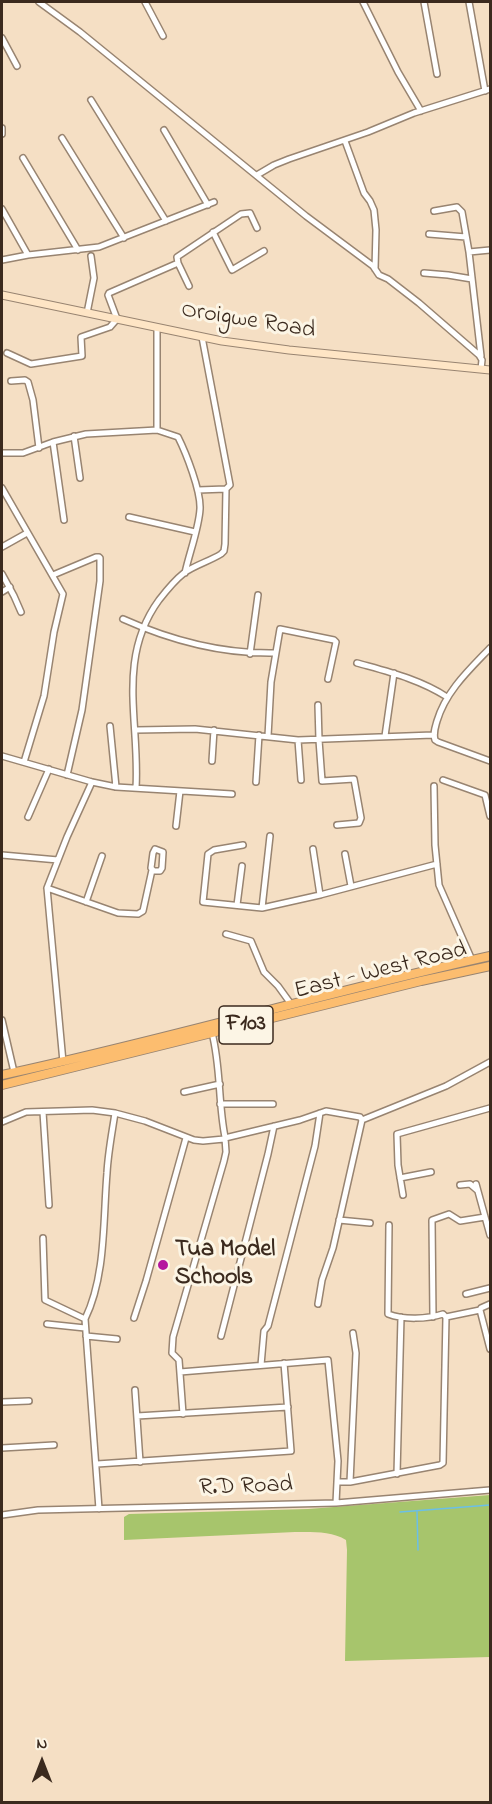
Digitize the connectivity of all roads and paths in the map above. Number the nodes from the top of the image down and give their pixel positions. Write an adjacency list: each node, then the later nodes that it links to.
1 (39, 2): 19 (street)
2 (146, 2): 6 (street)
3 (363, 2): 12 (street)
4 (424, 2): 9 (street)
5 (469, 2): 10 (street)
6 (163, 36)
7 (2, 38): 8 (street)
8 (17, 66)
9 (437, 74)
10 (488, 90): 12 (street)
11 (91, 100): 24 (street)
12 (421, 111): 17 (street)
13 (2, 128): 15 (street)
14 (164, 130): 21 (street)
15 (2, 134)
16 (62, 138): 29 (street)
17 (345, 141): 19 (street); 38 (street)
18 (22, 158): 30 (street)
19 (258, 176): 38 (street)
20 (214, 202): 21 (street)
21 (208, 205): 24 (street)
22 (2, 209): 34 (street)
23 (434, 211): 28 (street)
24 (166, 221): 29 (street)
25 (257, 228): 26 (street)
26 (213, 232): 32 (street); 37 (street)
27 (429, 234): 28 (street)
28 (466, 237): 33 (street)
29 (124, 238): 30 (street)
30 (78, 250): 34 (street)
31 (490, 250): 33 (street)
32 (264, 251)
33 (469, 252): 40 (street)
34 (28, 255): 36 (street)
35 (91, 256): 43 (street)
36 (2, 260)
37 (178, 262): 41 (street); 44 (street)
38 (375, 269): 48 (street)
39 (424, 273): 40 (street)
40 (472, 279): 48 (street)
41 (189, 286)
42 (2, 295): 43 (street, Oroigwe Road)
43 (87, 313): 44 (street, Oroigwe Road)
44 (117, 320): 45 (street, Oroigwe Road); 47 (street)
45 (157, 327): 46 (street, Oroigwe Road); 52 (street)
46 (202, 337): 49 (street, Oroigwe Road); 59 (street)
47 (7, 352)
48 (481, 357): 49 (street)
49 (481, 369): 50 (street, Oroigwe Road)
50 (490, 370)
51 (11, 381): 55 (street)
52 (157, 430): 53 (street); 60 (street)
53 (74, 436): 54 (street); 57 (street)
54 (53, 442): 55 (street); 62 (street)
55 (39, 448): 56 (street)
56 (2, 453)
57 (80, 478)
58 (2, 488): 64 (street)
59 (226, 489): 60 (street); 66 (street)
60 (198, 490): 63 (street)
61 (129, 517): 63 (street)
62 (64, 520)
63 (195, 532): 66 (street)
64 (27, 533): 65 (street); 68 (street)
65 (2, 547)
66 (185, 573): 74 (street)
67 (2, 574): 69 (street)
68 (53, 575): 95 (street); 97 (street)
69 (9, 587): 70 (street); 72 (street)
70 (2, 592)
71 (258, 595): 77 (street)
72 (21, 612)
73 (123, 619): 74 (street)
74 (143, 628): 77 (street); 84 (street)
75 (490, 648): 81 (street)
76 (275, 653): 77 (street); 80 (street); 88 (street)
77 (250, 654)
78 (357, 663): 79 (street)
79 (394, 673): 81 (street); 89 (street)
80 (328, 679)
81 (447, 697): 87 (street)
82 (318, 705): 91 (street)
83 (110, 726): 103 (street)
84 (136, 730): 85 (street); 104 (street)
85 (214, 730): 86 (street); 93 (street)
86 (259, 735): 88 (street); 101 (street)
87 (434, 735): 89 (street); 94 (street)
88 (268, 736): 90 (street)
89 (385, 736): 91 (street)
90 (298, 740): 91 (street); 98 (street)
91 (319, 740): 109 (street)
92 (2, 756): 95 (street)
93 (212, 761)
94 (490, 761)
95 (24, 762): 96 (street)
96 (49, 769): 97 (street); 108 (street)
97 (67, 775): 100 (street)
98 (301, 780)
99 (443, 780): 107 (street)
100 (92, 782): 103 (street); 117 (street)
101 (256, 782)
102 (434, 786): 118 (street)
103 (117, 787): 104 (street)
104 (136, 788): 105 (street)
105 (180, 791): 106 (street); 110 (street)
106 (232, 794)
107 (490, 816)
108 (28, 817)
109 (337, 825)
110 (176, 826)
111 (270, 836): 126 (street)
112 (243, 845): 125 (street)
113 (313, 849): 123 (street)
114 (345, 854): 121 (street)
115 (2, 855): 117 (street)
116 (102, 855): 124 (street)
117 (58, 860): 122 (street)
118 (437, 864): 121 (street); 129 (street)
119 (242, 866): 125 (street)
120 (152, 870): 124 (street)
121 (351, 886): 123 (street)
122 (47, 888): 124 (street); 134 (street)
123 (320, 895): 126 (street)
124 (86, 902)
125 (237, 905): 126 (street)
126 (262, 908)
127 (226, 934): 131 (street)
128 (490, 956): 129 (main road, East - West Road / F103)
129 (472, 960): 131 (main road, East - West Road / F103)
130 (490, 966): 133 (main road, East - West Road / F103)
131 (291, 1004): 134 (main road, East - West Road / F103)
132 (2, 1020): 136 (street)
133 (212, 1033): 138 (street); 139 (main road, East - West Road / F103)
134 (63, 1062): 136 (main road, East - West Road / F103)
135 (490, 1062): 147 (street)
136 (14, 1072): 137 (main road, East - West Road / F103)
137 (2, 1075)
138 (220, 1084): 140 (street); 141 (street)
139 (2, 1085)
140 (184, 1092)
141 (220, 1104): 142 (street); 151 (street)
142 (273, 1104)
143 (490, 1108): 153 (street)
144 (43, 1112): 145 (street); 148 (street); 156 (street)
145 (115, 1113): 150 (street); 172 (street)
146 (320, 1113): 147 (street); 149 (street); 181 (street)
147 (362, 1120): 158 (street)
148 (2, 1122)
149 (274, 1126): 151 (street); 177 (street)
150 (186, 1138): 151 (street); 168 (street)
151 (225, 1138): 182 (street)
152 (431, 1172): 153 (street)
153 (400, 1178): 155 (street)
154 (460, 1185): 157 (street)
155 (403, 1195)
156 (49, 1205)
157 (485, 1217): 161 (street); 170 (street)
158 (339, 1221): 159 (street); 165 (street)
159 (370, 1224)
160 (389, 1225): 169 (street)
161 (490, 1235)
162 (43, 1238): 172 (street)
163 (490, 1288): 164 (street)
164 (466, 1294)
165 (318, 1304)
166 (490, 1305): 167 (street)
167 (480, 1310): 171 (street); 179 (street)
168 (135, 1315)
169 (401, 1317): 170 (street); 193 (street)
170 (433, 1317): 171 (street)
171 (446, 1317): 193 (street)
172 (85, 1319): 174 (street)
173 (47, 1324): 174 (street)
174 (86, 1328): 176 (street)
175 (353, 1333): 195 (street)
176 (86, 1336): 178 (street); 192 (street)
177 (221, 1336)
178 (117, 1339)
179 (490, 1348)
180 (284, 1363): 181 (street); 186 (street); 194 (street)
181 (261, 1365): 182 (street)
182 (180, 1372): 187 (street)
183 (135, 1390): 188 (street)
184 (29, 1401): 185 (street)
185 (2, 1402)
186 (288, 1407): 187 (street); 191 (street)
187 (183, 1414): 188 (street)
188 (137, 1416): 191 (street)
189 (54, 1445): 190 (street)
190 (2, 1448)
191 (140, 1462): 192 (street)
192 (97, 1464): 198 (street)
193 (397, 1474): 195 (street)
194 (338, 1482): 195 (street); 197 (street)
195 (350, 1482)
196 (490, 1490): 197 (street, R.D Road)
197 (336, 1503): 198 (street, R.D Road)
198 (99, 1509): 199 (street, R.D Road)
199 (2, 1515)

